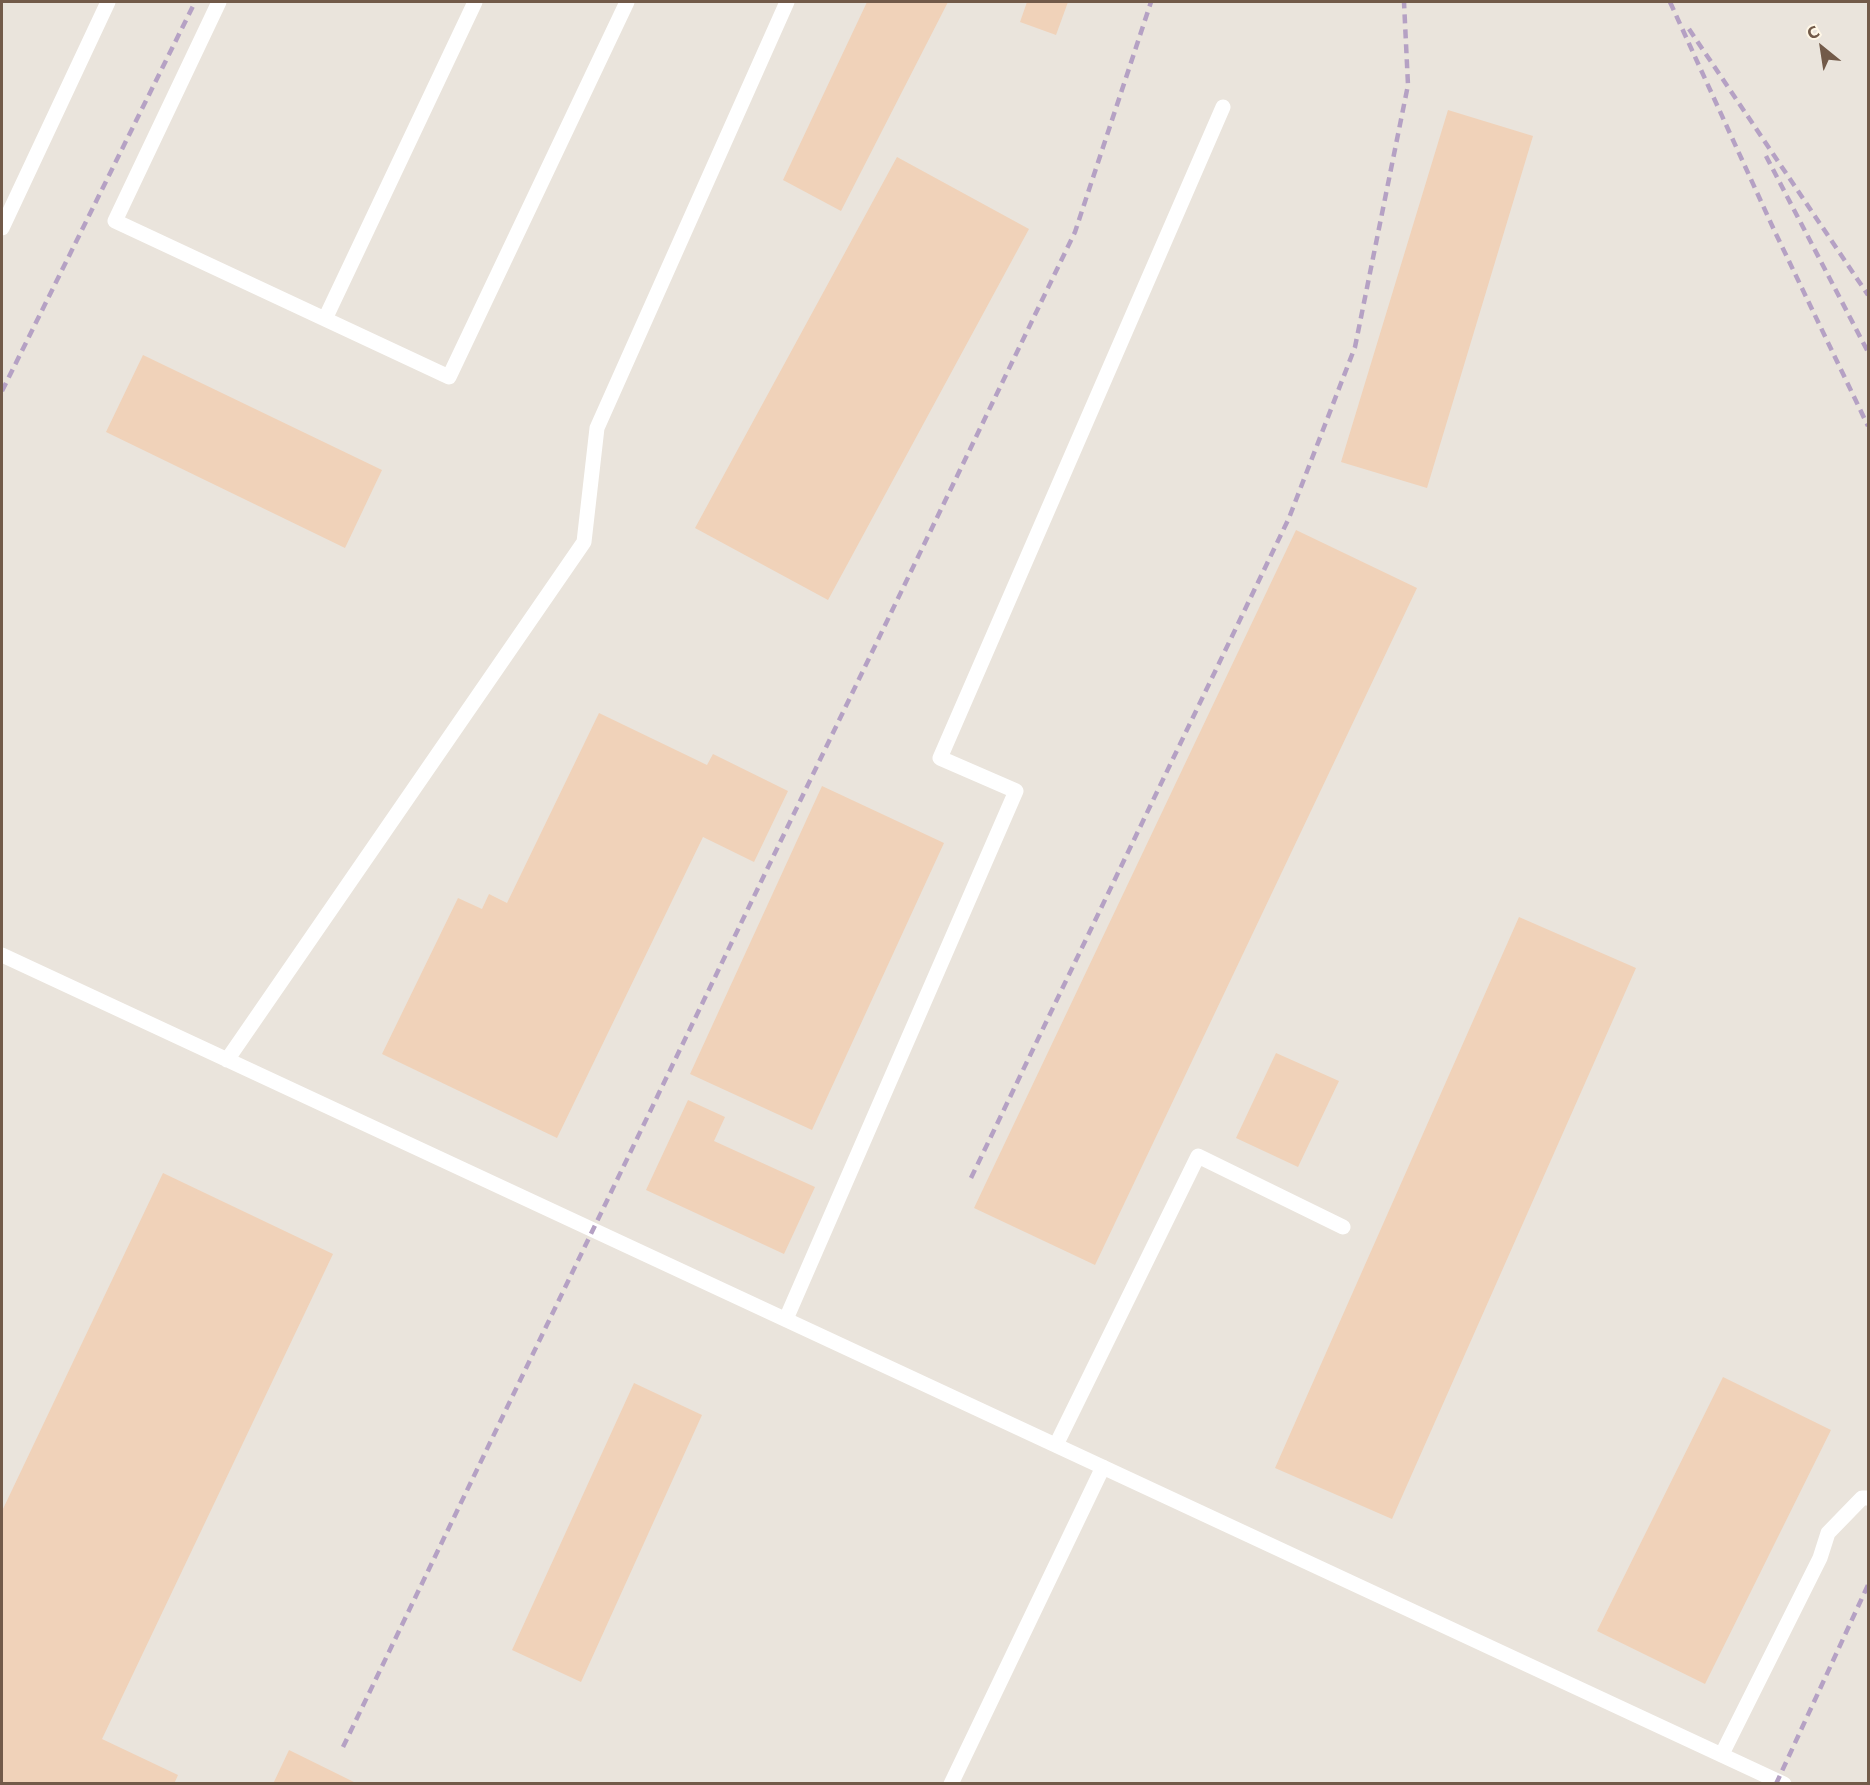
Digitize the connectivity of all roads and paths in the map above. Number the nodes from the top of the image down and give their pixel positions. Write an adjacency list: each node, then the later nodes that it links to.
1 (108, 2): 7 (lane)
2 (219, 2): 8 (lane)
3 (475, 2): 8 (lane)
4 (627, 2): 8 (lane)
5 (787, 2): 10 (lane)
6 (1223, 107): 12 (lane)
7 (2, 228)
8 (325, 319)
9 (2, 955): 10 (lane)
10 (227, 1060): 12 (lane)
11 (1343, 1227): 13 (lane)
12 (786, 1319): 13 (lane)
13 (1056, 1445): 14 (lane)
14 (1103, 1467): 16 (lane); 17 (lane)
15 (1869, 1498): 16 (lane)
16 (1722, 1754): 18 (lane)
17 (951, 1784)
18 (1784, 1784)

